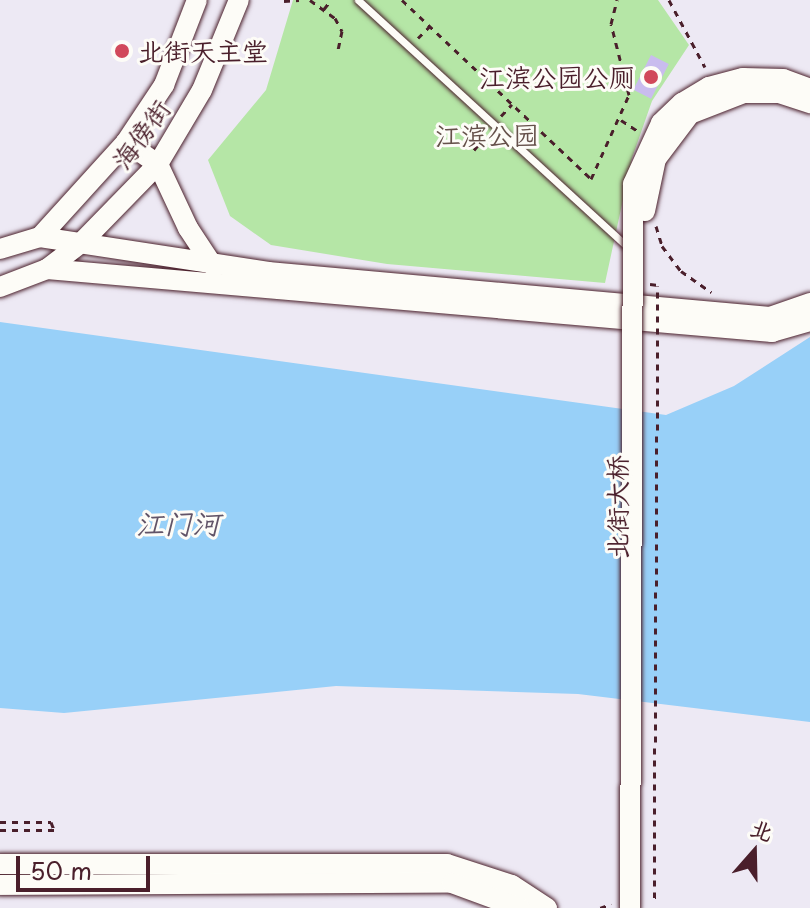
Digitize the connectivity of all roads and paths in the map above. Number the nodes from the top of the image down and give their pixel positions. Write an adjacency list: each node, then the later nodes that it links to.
1 (197, 0): 16 (main road, 海傍街)
2 (239, 0): 17 (main road, 海傍街)
3 (299, 0): 9 (path)
4 (310, 0): 10 (path)
5 (331, 0): 10 (path)
6 (358, 0): 12 (lane)
7 (402, 0): 11 (path)
8 (617, 0): 11 (path)
9 (284, 1)
10 (324, 9): 13 (path)
11 (430, 26): 12 (path)
12 (409, 47): 18 (lane)
13 (338, 50)
14 (810, 89): 18 (main road, bridge)
15 (810, 103): 18 (main road, bridge)
16 (126, 142): 17 (main road); 19 (main road, 海傍街)
17 (158, 164): 20 (main road, 海傍街); 22 (main road)
18 (638, 234): 27 (path); 31 (main road, 北街大桥, bridge)
19 (40, 237): 20 (main road); 21 (main road)
20 (81, 243): 22 (main road); 23 (main road, 海傍街)
21 (0, 249)
22 (209, 260): 26 (main road); 30 (main road)
23 (47, 269): 25 (main road); 26 (main road)
24 (658, 285): 36 (path, bridge)
25 (0, 287)
26 (230, 288): 30 (main road)
27 (714, 293)
28 (810, 303): 30 (main road)
29 (810, 321): 30 (main road)
30 (771, 325)
31 (636, 779): 36 (main road); 41 (main road, bridge)
32 (0, 822): 33 (path)
33 (0, 830)
34 (0, 864): 39 (main road)
35 (0, 885): 38 (main road)
36 (649, 903)
37 (608, 904): 40 (path)
38 (520, 908)
39 (547, 908)
40 (600, 908)
41 (630, 908)

